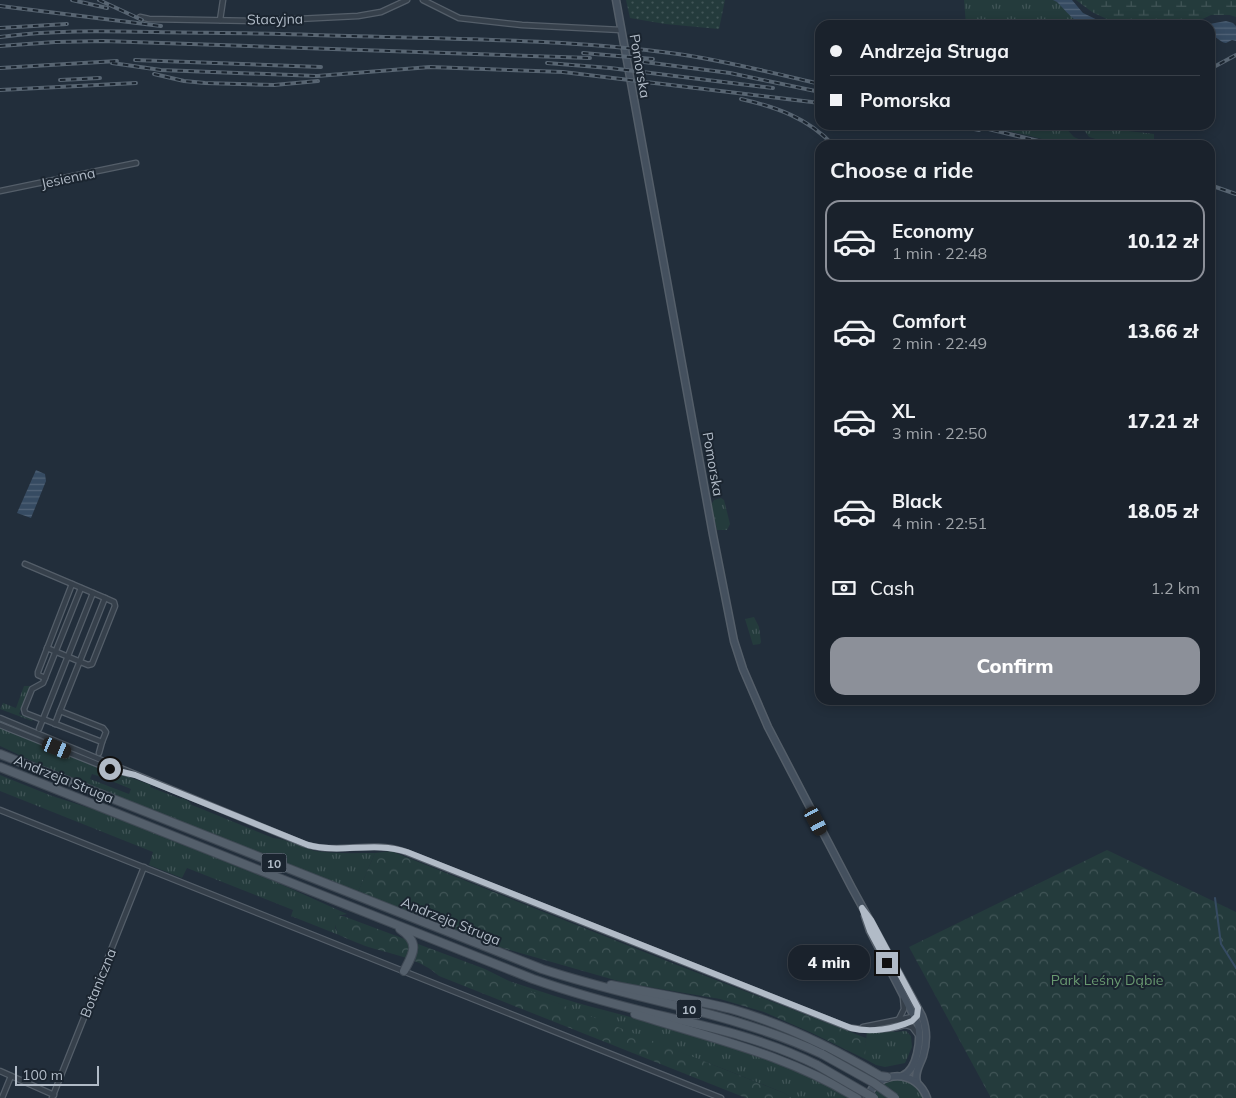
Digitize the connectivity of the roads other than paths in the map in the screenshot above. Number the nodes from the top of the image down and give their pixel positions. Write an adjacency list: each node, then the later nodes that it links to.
1 (223, 0): 6 (street)
2 (407, 0): 6 (street, Stacyjna)
3 (423, 0): 7 (street)
4 (616, 0): 7 (street, Pomorska)
5 (140, 17): 6 (street, Stacyjna)
6 (220, 20)
7 (621, 30): 33 (street, Pomorska)
8 (136, 163): 9 (street, Jesienna)
9 (0, 192)
10 (25, 564): 11 (street)
11 (72, 584): 12 (street); 15 (street)
12 (81, 588): 13 (street); 16 (street)
13 (93, 593): 14 (street); 17 (street)
14 (105, 598): 18 (street); 18 (street)
15 (47, 648): 16 (street); 19 (street)
16 (56, 652): 17 (street); 19 (street)
17 (68, 657): 18 (street); 22 (street)
18 (80, 662): 20 (street)
19 (46, 678): 22 (street)
20 (60, 711): 23 (street); 26 (street)
21 (0, 718): 30 (street, Andrzeja Struga)
22 (43, 720): 23 (street); 25 (street)
23 (55, 724): 26 (street)
24 (0, 725): 30 (street, Andrzeja Struga)
25 (39, 729)
26 (102, 742): 27 (street)
27 (99, 753)
28 (0, 754): 36 (main road, Andrzeja Struga / 10)
29 (1, 767): 34 (main road, Andrzeja Struga / 10)
30 (135, 775): 44 (street, Andrzeja Struga)
31 (0, 810): 32 (street)
32 (144, 867): 35 (street); 51 (street, Botaniczna)
33 (862, 908): 37 (street, Pomorska); 39 (street, Pomorska)
34 (378, 918): 35 (main road); 38 (main road, Andrzeja Struga / 10)
35 (404, 971): 53 (street)
36 (553, 973): 49 (main road); 57 (main road, Andrzeja Struga / 10, bridge)
37 (898, 983): 40 (street, Pomorska); 41 (street, Pomorska)
38 (556, 987): 54 (main road); 56 (main road, Andrzeja Struga / 10, bridge)
39 (918, 1008): 40 (street, Pomorska); 42 (street, Pomorska)
40 (916, 1017): 41 (street, Andrzeja Struga); 42 (street, Pomorska); 43 (street, Andrzeja Struga); 45 (street, Pomorska)
41 (896, 1021): 44 (street, Andrzeja Struga)
42 (924, 1021): 50 (street, Pomorska)
43 (901, 1025): 44 (street, Andrzeja Struga); 45 (street)
44 (847, 1027)
45 (920, 1039): 48 (street, Pomorska)
46 (0, 1071): 47 (street)
47 (11, 1076): 51 (street); 52 (street)
48 (902, 1076): 49 (street); 50 (street)
49 (887, 1077): 55 (street)
50 (917, 1082): 58 (street)
51 (53, 1096)
52 (2, 1098)
53 (721, 1098)
54 (857, 1098)
55 (867, 1098)
56 (874, 1098)
57 (895, 1098)
58 (928, 1098)

